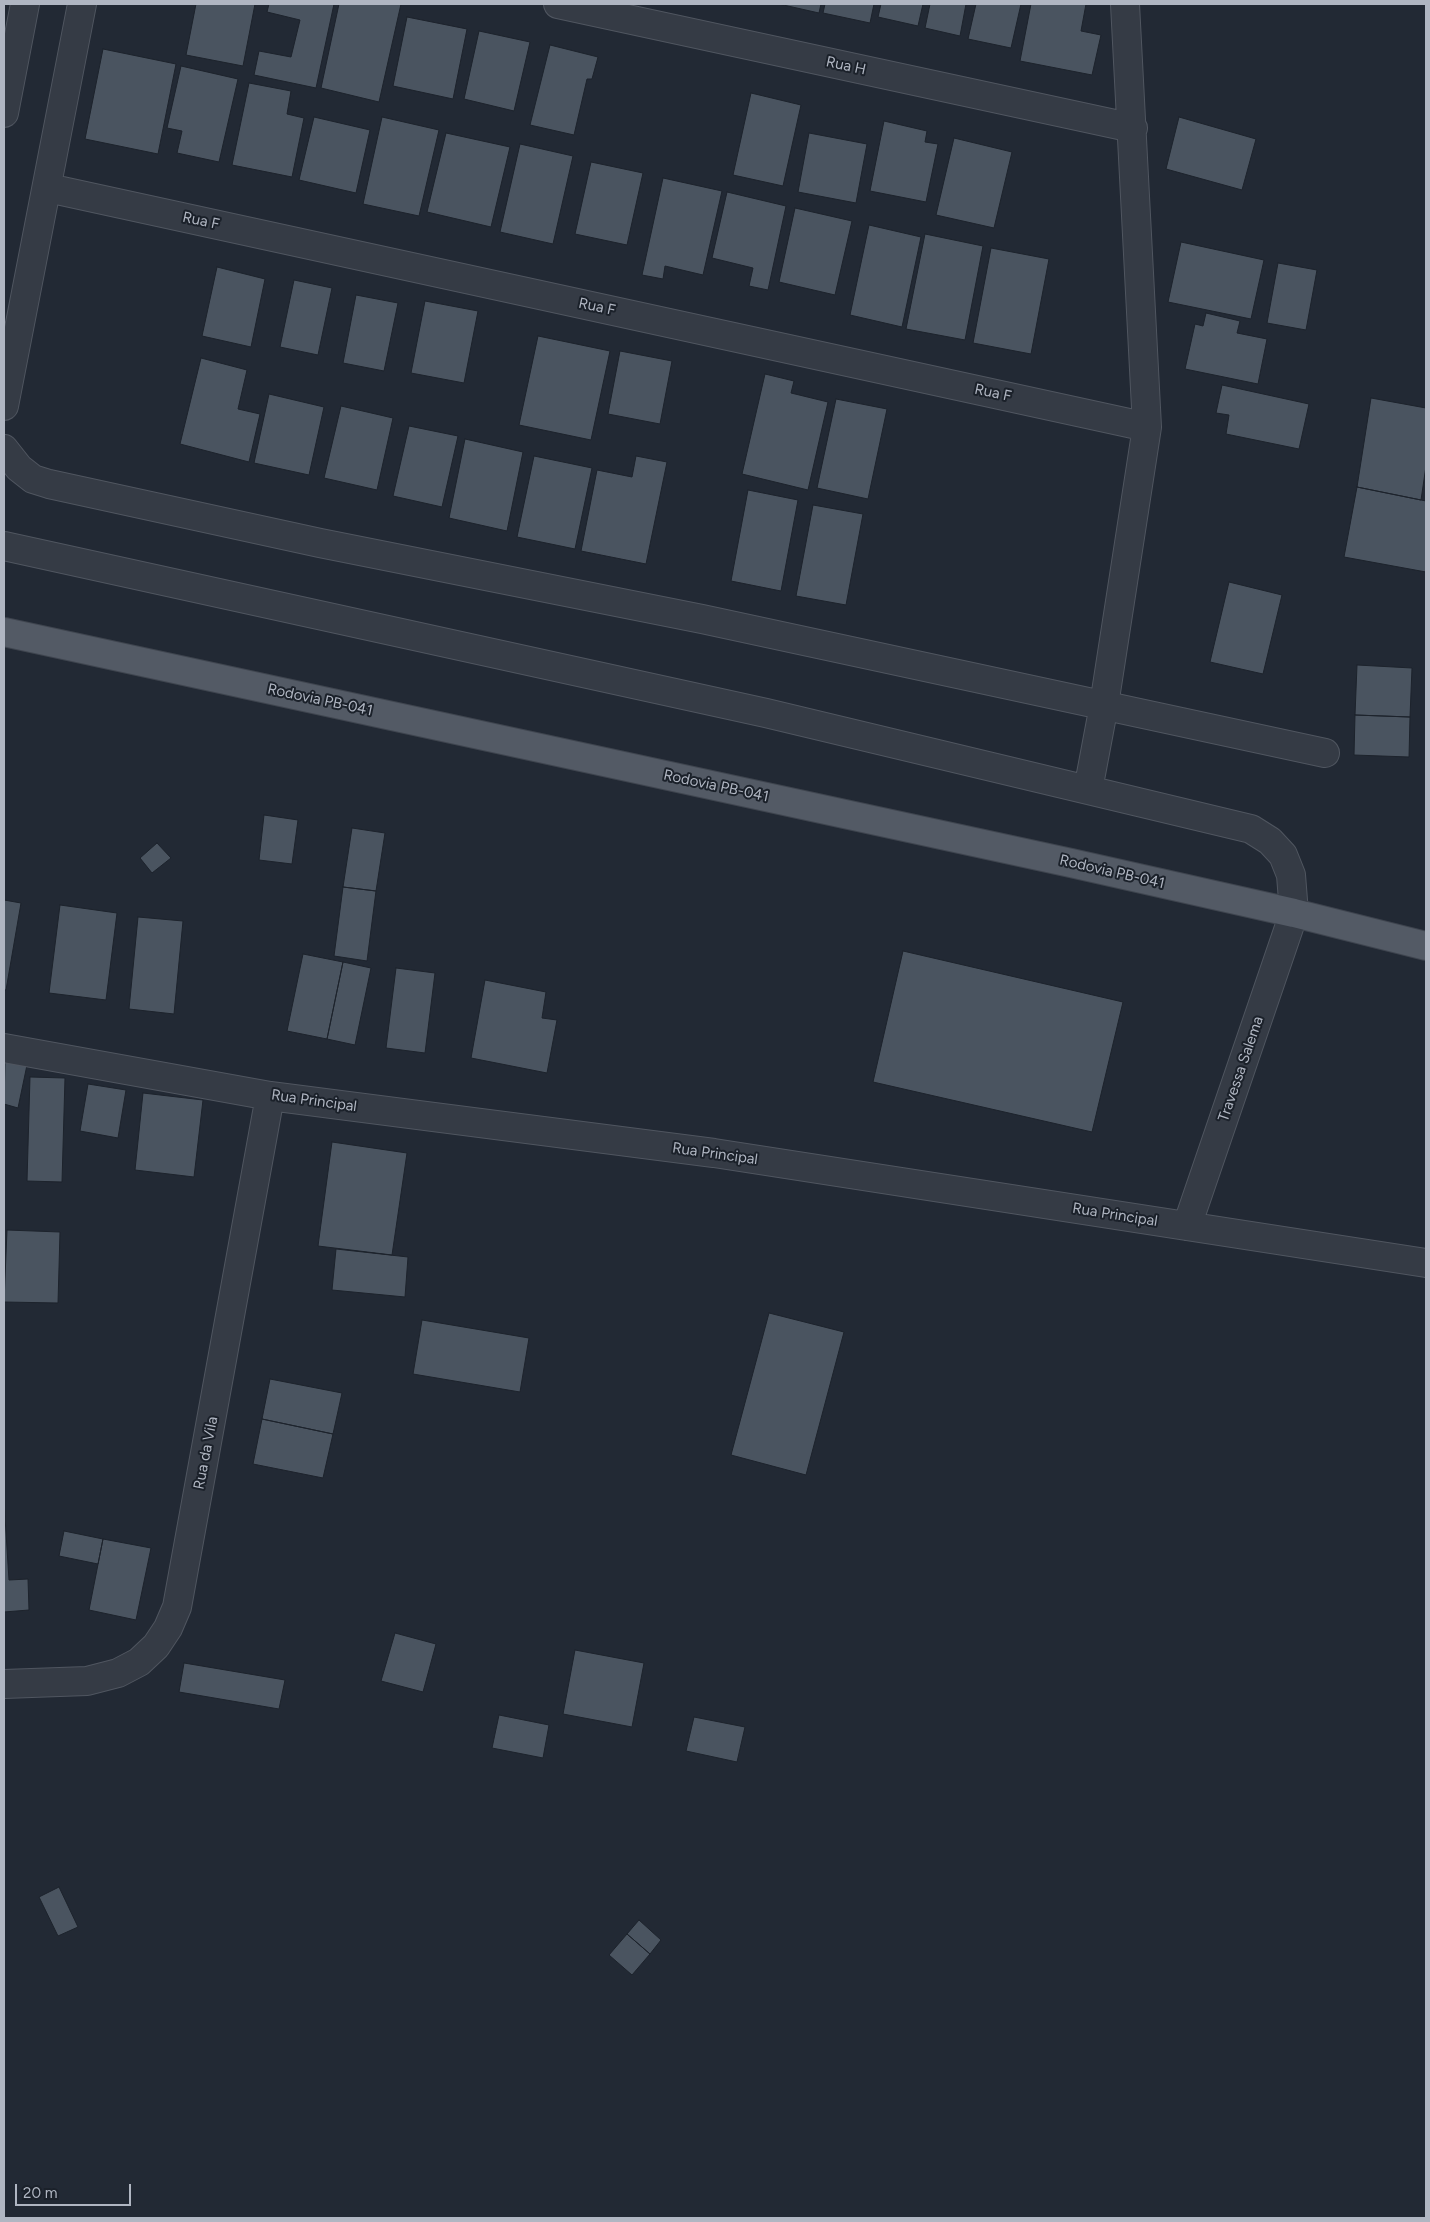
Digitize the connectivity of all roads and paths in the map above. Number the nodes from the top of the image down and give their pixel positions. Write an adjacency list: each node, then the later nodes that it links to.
1 (25, 4): 5 (street)
2 (82, 4): 7 (street)
3 (558, 4): 6 (street, Rua H)
4 (1125, 4): 6 (street)
5 (4, 114)
6 (1133, 128): 9 (street)
7 (48, 188): 8 (street); 9 (street, Rua F)
8 (4, 406)
9 (1147, 427): 13 (street)
10 (4, 449): 13 (street)
11 (4, 546): 15 (street)
12 (4, 632): 16 (main road, Rodovia PB-041)
13 (1104, 705): 14 (street); 15 (street)
14 (1325, 753)
15 (1088, 790): 16 (street)
16 (1294, 913): 17 (main road, Rodovia PB-041); 20 (street, Travessa Salema)
17 (1426, 946)
18 (4, 1048): 19 (street, Rua Principal)
19 (270, 1096): 20 (street, Rua Principal); 22 (street, Rua da Vila)
20 (1187, 1226): 21 (street, Rua Principal)
21 (1426, 1263)
22 (4, 1684)

